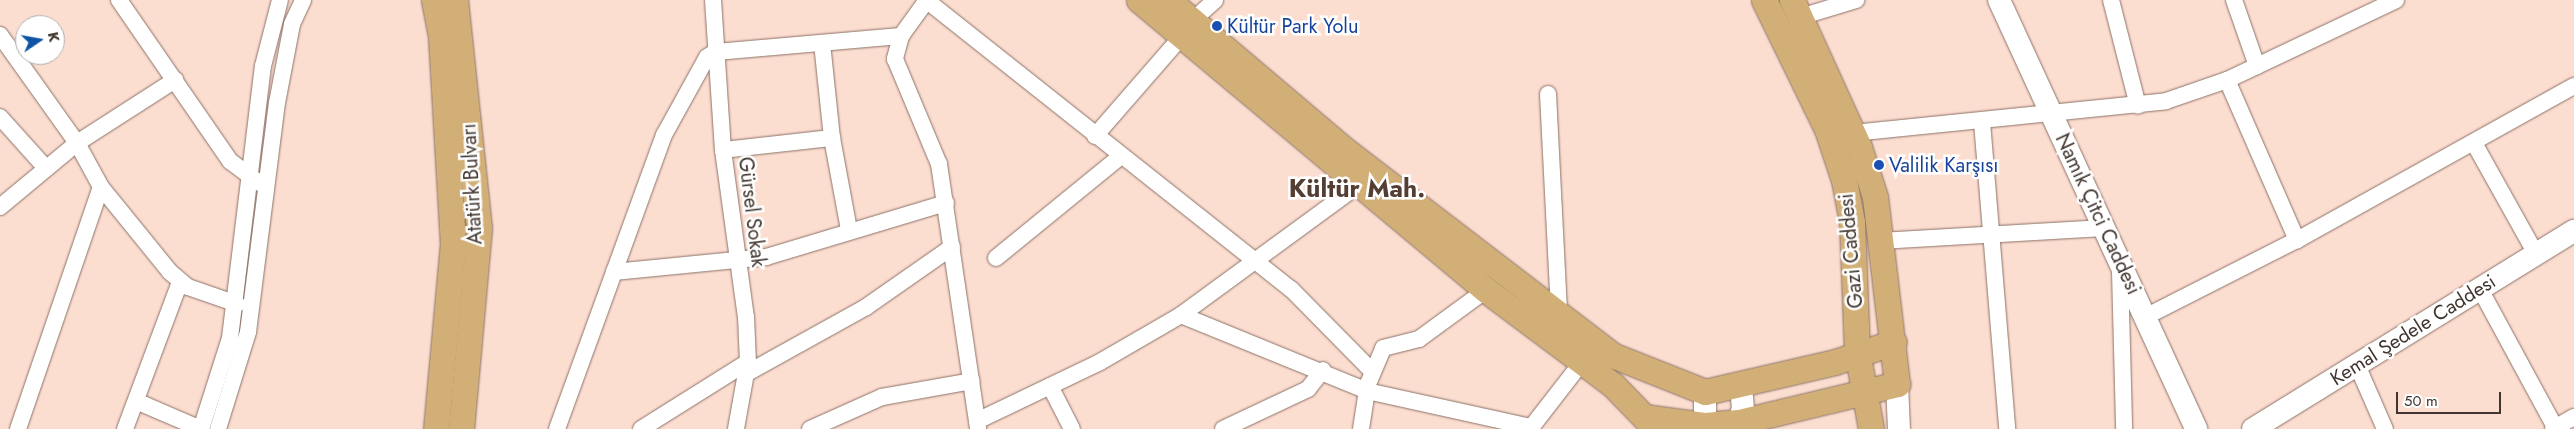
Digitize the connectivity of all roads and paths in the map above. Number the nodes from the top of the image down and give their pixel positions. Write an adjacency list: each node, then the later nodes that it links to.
1 (119, 0): 24 (street)
2 (280, 0): 40 (street)
3 (434, 0): 92 (main road, Atatürk Bulvarı)
4 (455, 0): 93 (main road, Atatürk Bulvarı)
5 (713, 0): 22 (street, Gürsel Sokak)
6 (927, 0): 20 (street); 33 (street)
7 (1139, 0): 18 (main road)
8 (1168, 0): 18 (main road)
9 (1215, 0): 18 (street)
10 (1764, 0): 67 (main road, Gazi Caddesi)
11 (1856, 0): 17 (street)
12 (1998, 0): 29 (street, Namık Çitci Caddesi)
13 (2111, 0): 28 (street)
14 (2234, 0): 23 (street)
15 (2396, 0): 23 (street)
16 (300, 1): 43 (street)
17 (1796, 8): 32 (main road, Gazi Caddesi)
18 (1187, 29): 33 (street); 41 (main road); 63 (main road)
19 (0, 35): 35 (street)
20 (901, 36): 21 (street); 44 (street)
21 (822, 43): 22 (street); 34 (street)
22 (715, 52): 37 (street, Gürsel Sokak); 58 (street)
23 (2257, 66): 25 (street)
24 (175, 80): 35 (street); 40 (street)
25 (2227, 80): 28 (street); 50 (street)
26 (2574, 86): 36 (street)
27 (1548, 94): 63 (street)
28 (2138, 106): 29 (street)
29 (2052, 114): 31 (street); 46 (street, Namık Çitci Caddesi)
30 (0, 117): 39 (street)
31 (1982, 122): 32 (street); 49 (street)
32 (1853, 134): 51 (main road, Gazi Caddesi)
33 (1095, 136): 38 (street)
34 (832, 138): 37 (street); 47 (street)
35 (77, 143): 39 (street); 42 (street)
36 (2474, 143): 50 (street); 53 (street)
37 (723, 150): 55 (street, Gürsel Sokak)
38 (1120, 157): 54 (street); 57 (street)
39 (46, 168): 45 (street)
40 (251, 179): 43 (street); 62 (street)
41 (1360, 184): 57 (street); 61 (main road)
42 (101, 186): 59 (street); 88 (street)
43 (267, 186): 91 (street)
44 (946, 203): 47 (street); 52 (street)
45 (0, 206)
46 (2105, 228): 49 (street); 56 (street, Namık Çitci Caddesi)
47 (849, 230): 55 (street)
48 (2574, 231): 53 (street, Kemal Şedele Caddesi)
49 (1990, 237): 51 (street); 103 (street)
50 (2297, 240): 65 (street)
51 (1879, 241): 66 (main road, Gazi Caddesi)
52 (952, 247): 70 (street); 73 (street)
53 (2536, 254): 60 (street, Kemal Şedele Caddesi)
54 (996, 258)
55 (736, 260): 58 (street); 70 (street, Gürsel Sokak)
56 (2120, 262): 65 (street, Namık Çitci Caddesi); 104 (street)
57 (1256, 264): 64 (street); 72 (street)
58 (614, 272): 94 (street)
59 (180, 282): 62 (street); 80 (street)
60 (2480, 289): 69 (street, Kemal Şedele Caddesi); 87 (street)
61 (1486, 290): 68 (main road); 72 (street)
62 (237, 304): 90 (street)
63 (1559, 311): 78 (main road)
64 (1181, 314): 71 (street); 75 (street)
65 (2145, 317): 105 (street, Namık Çitci Caddesi)
66 (1894, 342): 67 (main road); 74 (main road, Gazi Caddesi)
67 (1857, 351): 76 (main road); 79 (main road, Gazi Caddesi)
68 (1582, 362): 82 (main road); 86 (street)
69 (2357, 365): 106 (street, Kemal Şedele Caddesi); 107 (street)
70 (747, 368): 95 (street); 96 (street, Gürsel Sokak)
71 (1323, 370): 77 (street); 99 (street)
72 (1372, 371): 77 (street)
73 (972, 381): 83 (street); 97 (street)
74 (1897, 384): 79 (main road); 102 (street, Gazi Caddesi)
75 (1050, 386): 83 (street); 98 (street)
76 (1740, 386): 78 (main road); 84 (street)
77 (1367, 390): 86 (street); 100 (street)
78 (1705, 392): 85 (street)
79 (1864, 392): 84 (main road); 101 (main road, Gazi Caddesi)
80 (136, 401): 89 (street); 90 (street)
81 (2574, 417): 87 (street)
82 (1650, 423): 85 (main road)
83 (978, 425)
84 (1738, 426): 85 (main road)
85 (1705, 427)
86 (1531, 428)
87 (2555, 428)
88 (18, 429)
89 (125, 429)
90 (201, 429)
91 (218, 429)
92 (436, 429)
93 (461, 429)
94 (557, 429)
95 (641, 429)
96 (736, 429)
97 (810, 429)
98 (1072, 429)
99 (1223, 429)
100 (1361, 429)
101 (1871, 429)
102 (1899, 429)
103 (2007, 429)
104 (2124, 429)
105 (2196, 429)
106 (2253, 429)
107 (2385, 429)

